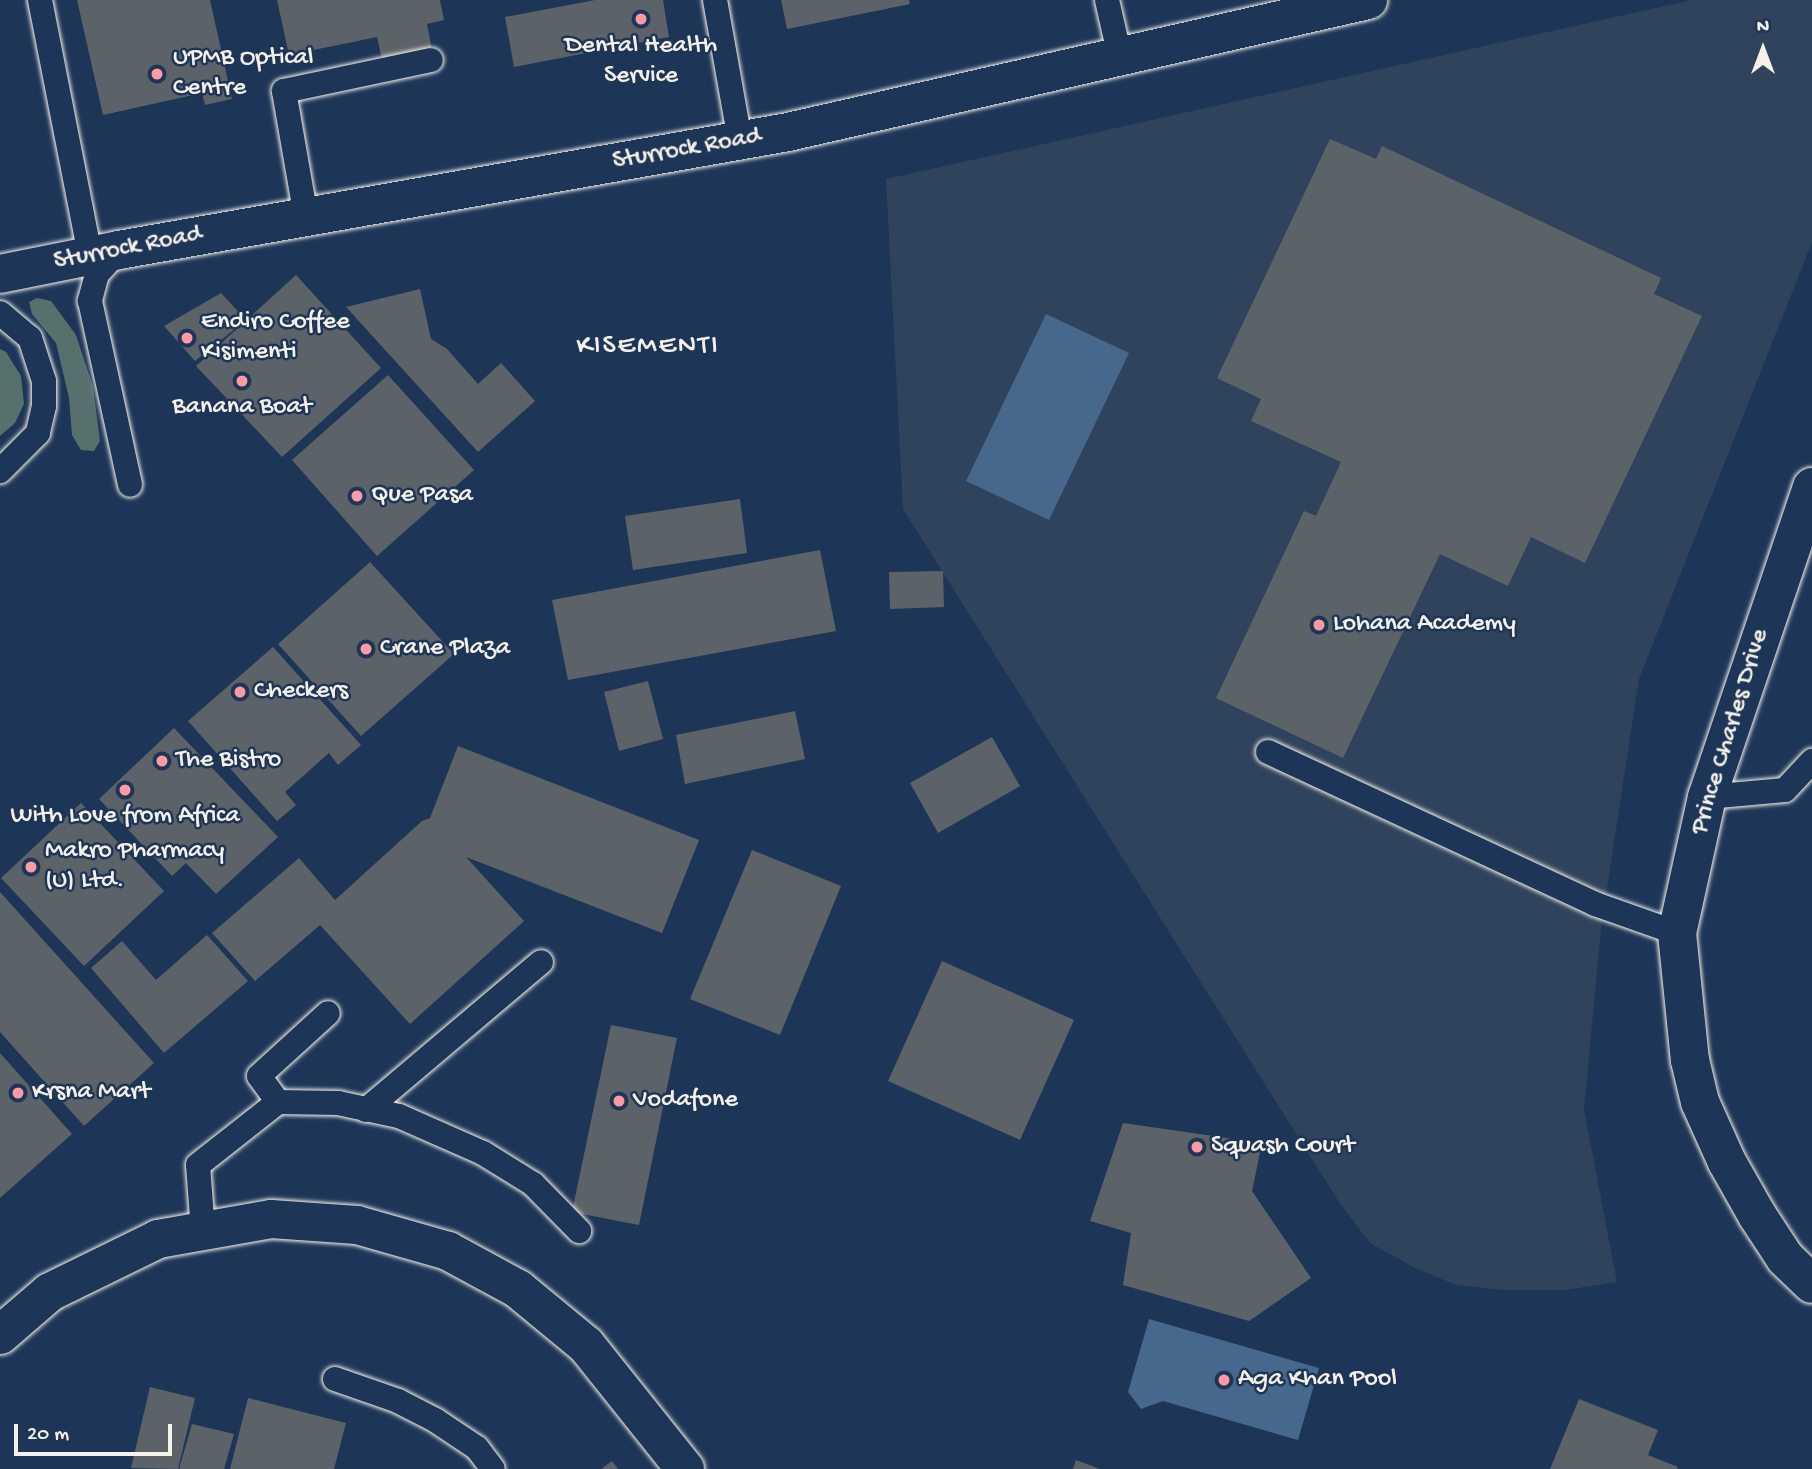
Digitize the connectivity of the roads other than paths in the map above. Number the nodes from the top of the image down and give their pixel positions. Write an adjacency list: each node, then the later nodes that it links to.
1 (40, 0): 9 (lane)
2 (715, 0): 7 (lane)
3 (1107, 0): 5 (lane)
4 (1354, 1): 5 (street, Sturrock Road)
5 (1120, 57): 7 (street, Sturrock Road)
6 (431, 60): 8 (lane)
7 (740, 140): 8 (street, Sturrock Road)
8 (306, 217): 9 (street, Sturrock Road)
9 (104, 253): 10 (street, Sturrock Road); 13 (lane)
10 (0, 274)
11 (0, 313): 12 (lane)
12 (0, 471)
13 (130, 485)
14 (1812, 487): 17 (street, Prince Charles Drive)
15 (1268, 752): 18 (lane)
16 (1812, 761): 17 (lane)
17 (1707, 797): 18 (street, Prince Charles Drive)
18 (1677, 933): 25 (street, Prince Charles Drive)
19 (541, 962): 22 (lane)
20 (328, 1013): 21 (lane)
21 (278, 1102): 22 (lane); 23 (lane)
22 (366, 1110): 24 (lane)
23 (203, 1231): 26 (street); 29 (street)
24 (579, 1231)
25 (1812, 1284)
26 (0, 1335)
27 (335, 1380): 28 (lane)
28 (493, 1469)
29 (685, 1469)

